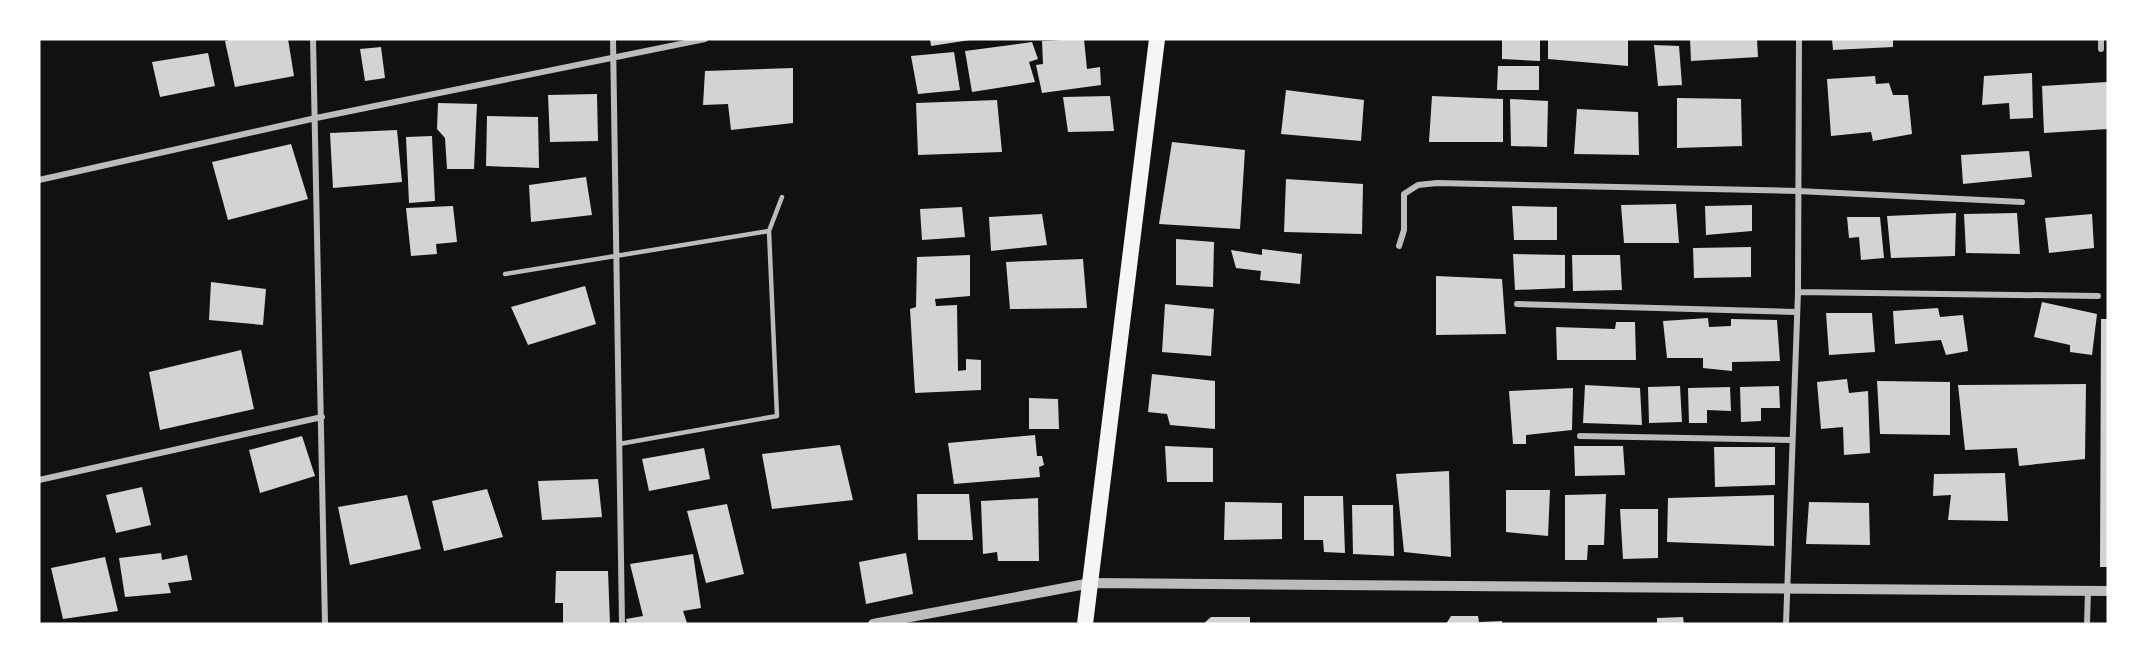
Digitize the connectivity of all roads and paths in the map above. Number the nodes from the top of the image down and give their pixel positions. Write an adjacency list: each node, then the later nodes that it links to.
1 (313, 39): 9 (street)
2 (613, 39): 8 (street)
3 (705, 39): 8 (street)
4 (1157, 39): 27 (highway)
5 (1799, 39): 11 (street)
6 (2101, 39): 7 (street)
7 (2102, 49)
8 (614, 57): 9 (street); 16 (street)
9 (316, 118): 10 (street); 22 (street)
10 (39, 180)
11 (1798, 191): 13 (street); 15 (street); 18 (street)
12 (782, 197): 14 (lane)
13 (2022, 202)
14 (769, 231): 16 (lane); 25 (lane)
15 (1399, 246)
16 (617, 256): 17 (lane); 25 (street)
17 (505, 274)
18 (1798, 292): 19 (street); 21 (street)
19 (2098, 296)
20 (1517, 304): 21 (street)
21 (1795, 312): 24 (street)
22 (322, 417): 26 (street); 31 (street)
23 (1580, 436): 24 (street)
24 (1791, 440): 28 (street)
25 (619, 444): 32 (street)
26 (39, 480)
27 (1091, 583): 28 (street); 33 (street); 34 (highway)
28 (1786, 590): 29 (street); 35 (street)
29 (2088, 591): 30 (street); 36 (street)
30 (2108, 591)
31 (325, 624)
32 (622, 624)
33 (873, 624)
34 (1085, 624)
35 (1786, 624)
36 (2087, 624)

